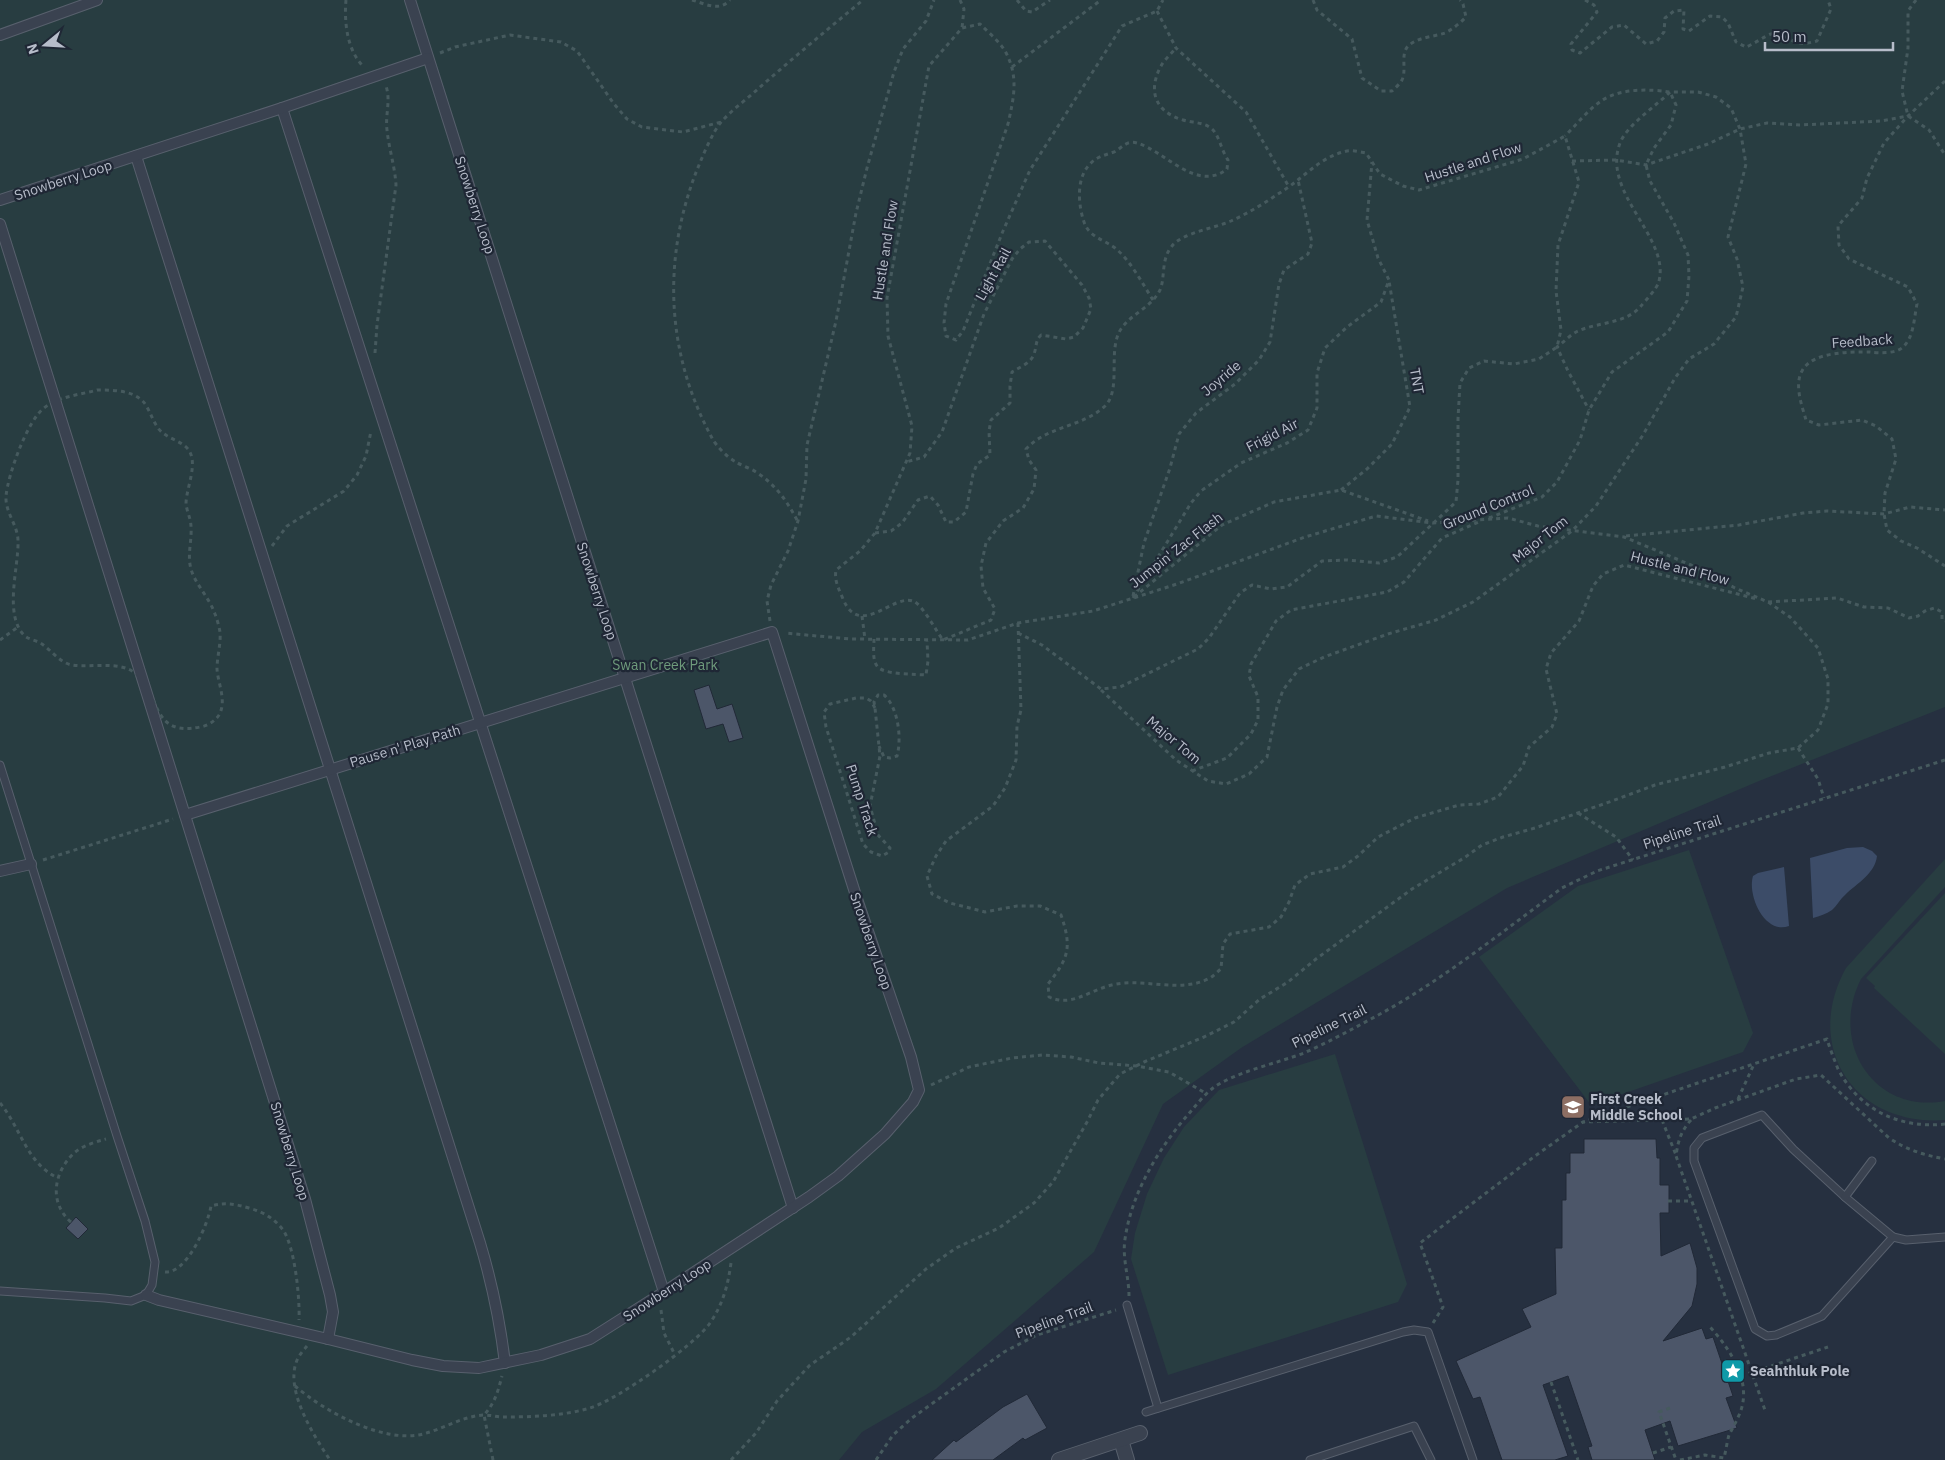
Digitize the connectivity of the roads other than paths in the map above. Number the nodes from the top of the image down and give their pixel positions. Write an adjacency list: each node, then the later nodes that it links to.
1 (97, 0): 3 (street)
2 (410, 0): 4 (street)
3 (0, 35)
4 (428, 58): 5 (street, Snowberry Loop); 9 (street, Snowberry Loop)
5 (282, 108): 6 (street, Snowberry Loop); 10 (street)
6 (136, 156): 7 (street, Snowberry Loop); 12 (street)
7 (0, 200)
8 (0, 224): 13 (street, Snowberry Loop)
9 (624, 677): 10 (street, Pause n' Play Path); 18 (street, Snowberry Loop); 18 (street, Snowberry Loop)
10 (480, 722): 12 (street, Pause n' Play Path); 22 (street)
11 (0, 765): 14 (lane)
12 (330, 769): 13 (street, Pause n' Play Path); 26 (street)
13 (185, 814): 25 (street, Snowberry Loop)
14 (31, 864): 15 (street); 23 (lane)
15 (0, 871)
16 (1872, 1161): 17 (lane)
17 (1845, 1198): 19 (lane); 19 (lane)
18 (793, 1208): 22 (street, Snowberry Loop)
19 (1894, 1237): 20 (lane)
20 (1945, 1237)
21 (0, 1290): 23 (lane)
22 (664, 1292): 26 (street, Snowberry Loop)
23 (146, 1295): 25 (street)
24 (1127, 1304): 27 (lane)
25 (328, 1339): 26 (street, Snowberry Loop)
26 (505, 1363)
27 (1158, 1408): 28 (lane); 35 (lane)
28 (1146, 1412)
29 (1140, 1433): 30 (street)
30 (1121, 1440): 31 (street); 32 (street)
31 (1060, 1460)
32 (1127, 1460)
33 (1310, 1460): 34 (lane)
34 (1430, 1460)
35 (1474, 1460)

